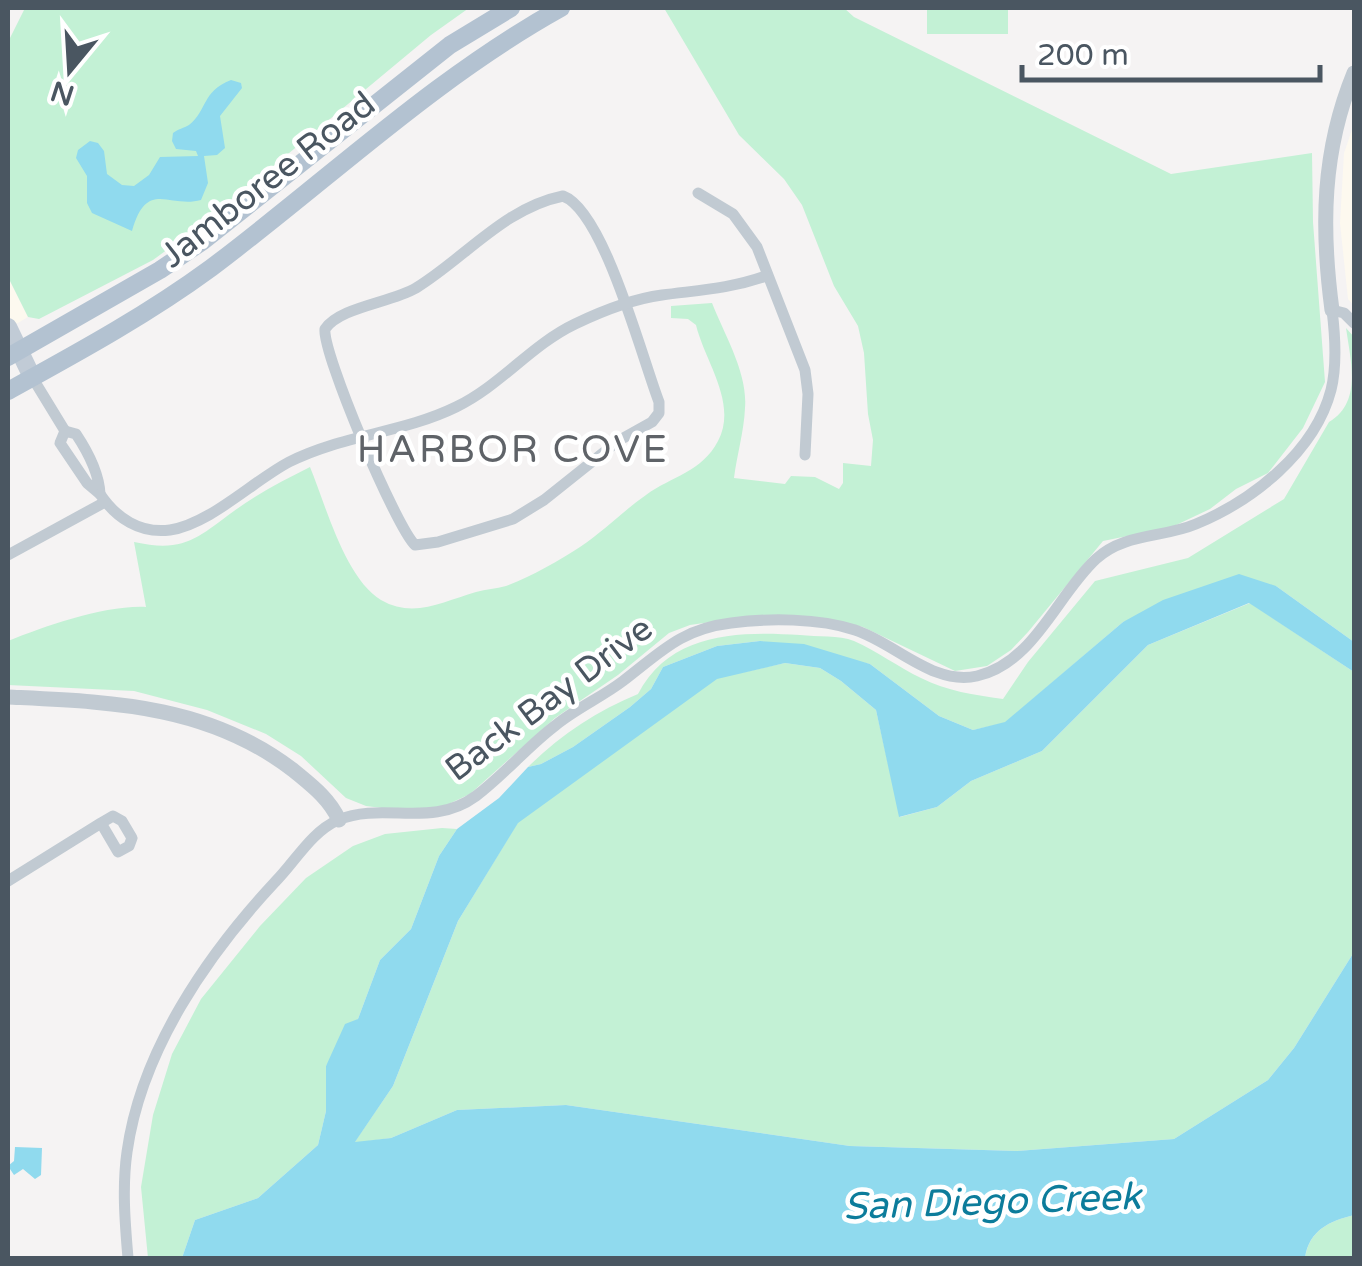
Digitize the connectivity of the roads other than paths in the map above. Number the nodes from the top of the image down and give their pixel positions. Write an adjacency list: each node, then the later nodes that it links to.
1 (511, 8): 10 (main road, Jamboree Road)
2 (561, 8): 11 (main road, Jamboree Road)
3 (1354, 73): 7 (street, Back Bay Drive)
4 (698, 193): 5 (street)
5 (766, 276): 6 (street); 15 (street)
6 (624, 304): 14 (street); 14 (street); 14 (street)
7 (1332, 310): 8 (street); 22 (street, Back Bay Drive)
8 (1354, 323)
9 (8, 327): 10 (main road)
10 (13, 353): 11 (main road)
11 (32, 378): 12 (main road, Jamboree Road); 13 (street)
12 (8, 391)
13 (65, 431): 16 (street); 16 (street)
14 (362, 436): 17 (street)
15 (805, 455)
16 (82, 461): 17 (street)
17 (103, 498): 18 (street)
18 (8, 555)
19 (8, 697): 20 (street)
20 (58, 699): 21 (street); 22 (street)
21 (8, 708)
22 (339, 820): 25 (street)
23 (101, 823): 24 (street)
24 (8, 881)
25 (128, 1258)

